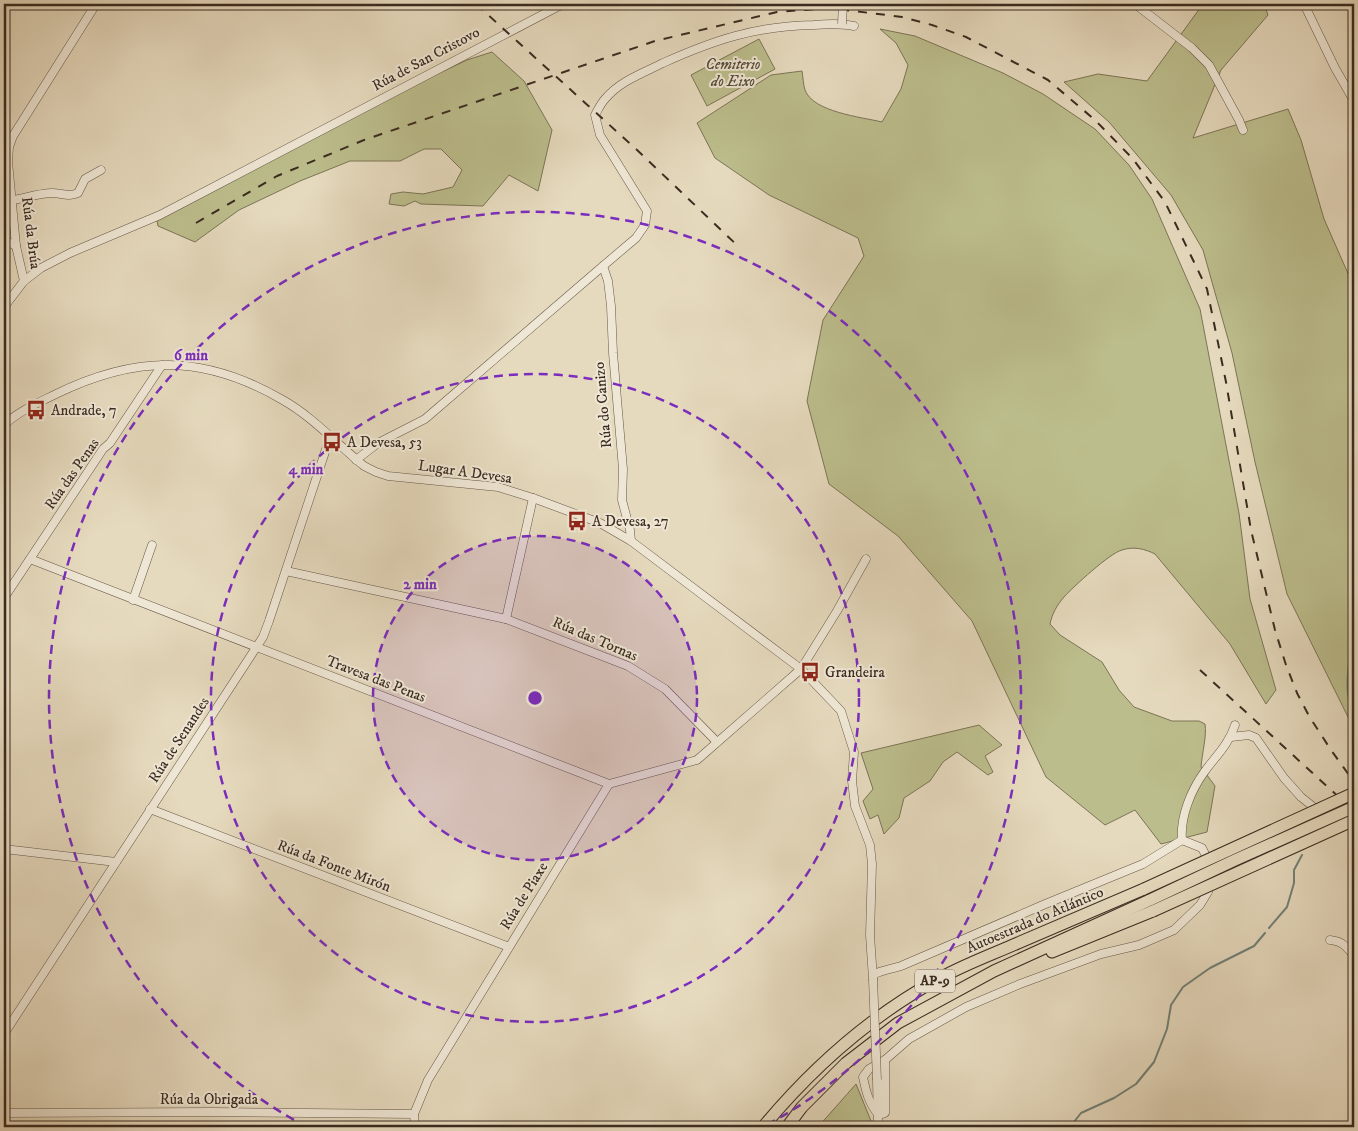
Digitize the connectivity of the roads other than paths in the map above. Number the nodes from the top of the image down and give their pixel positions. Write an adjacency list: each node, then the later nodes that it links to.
1 (96, 4): 11 (street, Rúa da Brúa)
2 (563, 4): 15 (street, Rúa de San Cristovo)
3 (843, 4): 6 (street, bridge)
4 (1136, 4): 9 (street)
5 (1304, 4): 8 (street)
6 (842, 24): 7 (street); 14 (street)
7 (854, 26)
8 (1354, 101)
9 (1243, 130)
10 (101, 170): 11 (street)
11 (13, 200): 13 (street, Rúa da Brúa)
12 (4, 240): 13 (street)
13 (16, 246): 15 (street, Rúa da Brúa)
14 (603, 266): 21 (street); 23 (street, Rúa do Canizo)
15 (24, 281): 16 (street, Rúa de San Cristovo)
16 (4, 307)
17 (162, 365): 19 (street, Lugar A Devesa); 20 (street, Lugar A Devesa); 25 (street, Rúa das Penas)
18 (4, 409): 19 (street)
19 (6, 423)
20 (330, 437): 21 (street, Lugar A Devesa); 27 (street, Rúa de Senandes)
21 (356, 460): 22 (street, Lugar A Devesa)
22 (533, 498): 23 (street, Lugar A Devesa); 30 (street)
23 (631, 541): 32 (street, Lugar A Devesa)
24 (152, 545): 29 (street)
25 (30, 559): 28 (street, Rúa das Penas); 29 (street, Travesa das Penas)
26 (866, 559): 32 (street)
27 (286, 571): 30 (street, Rúa das Tornas); 31 (street, Rúa de Senandes)
28 (4, 598)
29 (134, 600): 31 (street, Travesa das Penas)
30 (506, 618): 35 (street, Rúa das Tornas)
31 (256, 648): 36 (street, Travesa das Penas); 40 (street, Rúa de Senandes)
32 (801, 669): 35 (street); 49 (street, Lugar A Devesa)
33 (1234, 725): 34 (street)
34 (1231, 736): 38 (street); 42 (street)
35 (717, 742): 36 (street)
36 (610, 784): 47 (street, Rúa de Piaxe)
37 (1354, 793): 56 (highway, Autoestrada do Atlántico / AP-9, bridge)
38 (1354, 802)
39 (1354, 807): 45 (highway, Autoestrada do Atlántico / AP-9, bridge)
40 (150, 809): 44 (street, Rúa de Senandes); 47 (street, Rúa da Fonte Mirón)
41 (1354, 820): 45 (highway, bridge)
42 (1182, 840): 49 (street); 51 (street)
43 (4, 850): 44 (street)
44 (116, 862): 50 (street, Rúa de Senandes)
45 (1151, 905): 57 (highway, Autoestrada do Atlántico / AP-9)
46 (1330, 940): 48 (street)
47 (509, 947): 53 (street, Rúa de Piaxe)
48 (1354, 956)
49 (873, 977): 54 (street, Lugar A Devesa, bridge)
50 (4, 1034)
51 (884, 1060): 54 (street); 54 (street)
52 (4, 1114): 53 (street, Rúa da Obrigada)
53 (414, 1114): 55 (street, Rúa de Piaxe)
54 (879, 1115): 58 (street)
55 (415, 1127)
56 (763, 1127)
57 (787, 1127)
58 (878, 1127)

